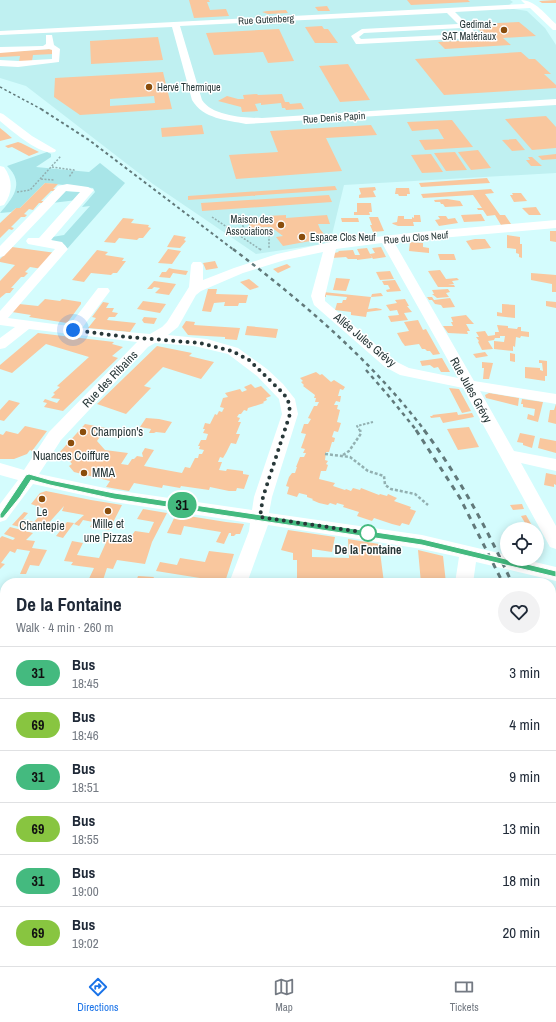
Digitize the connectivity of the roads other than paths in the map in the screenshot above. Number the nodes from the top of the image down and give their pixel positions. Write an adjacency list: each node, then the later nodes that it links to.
1 (476, 0): 5 (street)
2 (525, 0): 3 (street)
3 (532, 6): 4 (street, Rue Gutenberg); 8 (street)
4 (449, 10): 5 (street, Rue Gutenberg); 7 (street)
5 (425, 11): 6 (street, Rue Gutenberg)
6 (175, 24): 9 (street, Rue Gutenberg); 14 (street, Rue Denis Papin)
7 (464, 26): 7 (street)
8 (556, 28)
9 (49, 30): 10 (street, Rue Gutenberg); 11 (street)
10 (0, 33)
11 (48, 46): 12 (street); 13 (street)
12 (0, 50)
13 (0, 63)
14 (556, 102)
15 (1, 119): 16 (street)
16 (51, 150)
17 (0, 169): 18 (street)
18 (3, 198)
19 (556, 224): 21 (street, Rue du Clos Neuf)
20 (14, 238): 22 (street); 22 (street); 24 (street)
21 (386, 239): 23 (street, Rue du Clos Neuf); 33 (street, Rue Jules Grévy)
22 (42, 243): 28 (street)
23 (331, 246): 26 (street, Rue du Clos Neuf); 33 (street, Allée Jules Grévy)
24 (0, 253)
25 (197, 264): 26 (street)
26 (196, 288): 31 (street, Rue des Ribains)
27 (104, 291): 30 (street)
28 (0, 320): 29 (street)
29 (26, 324): 30 (street); 32 (street)
30 (73, 330): 31 (street)
31 (152, 339): 38 (street, Rue des Ribains); 40 (street)
32 (0, 345)
33 (469, 385): 34 (street); 35 (street, Rue Jules Grévy)
34 (556, 398)
35 (507, 455): 36 (street); 41 (street, Rue Jules Grévy)
36 (556, 465)
37 (0, 469): 38 (street)
38 (29, 477): 39 (street, Rue des Ribains); 40 (street)
39 (0, 516)
40 (260, 517): 42 (street); 44 (street)
41 (556, 542)
42 (469, 553): 43 (street); 45 (street)
43 (556, 574)
44 (240, 578)
45 (465, 578)

